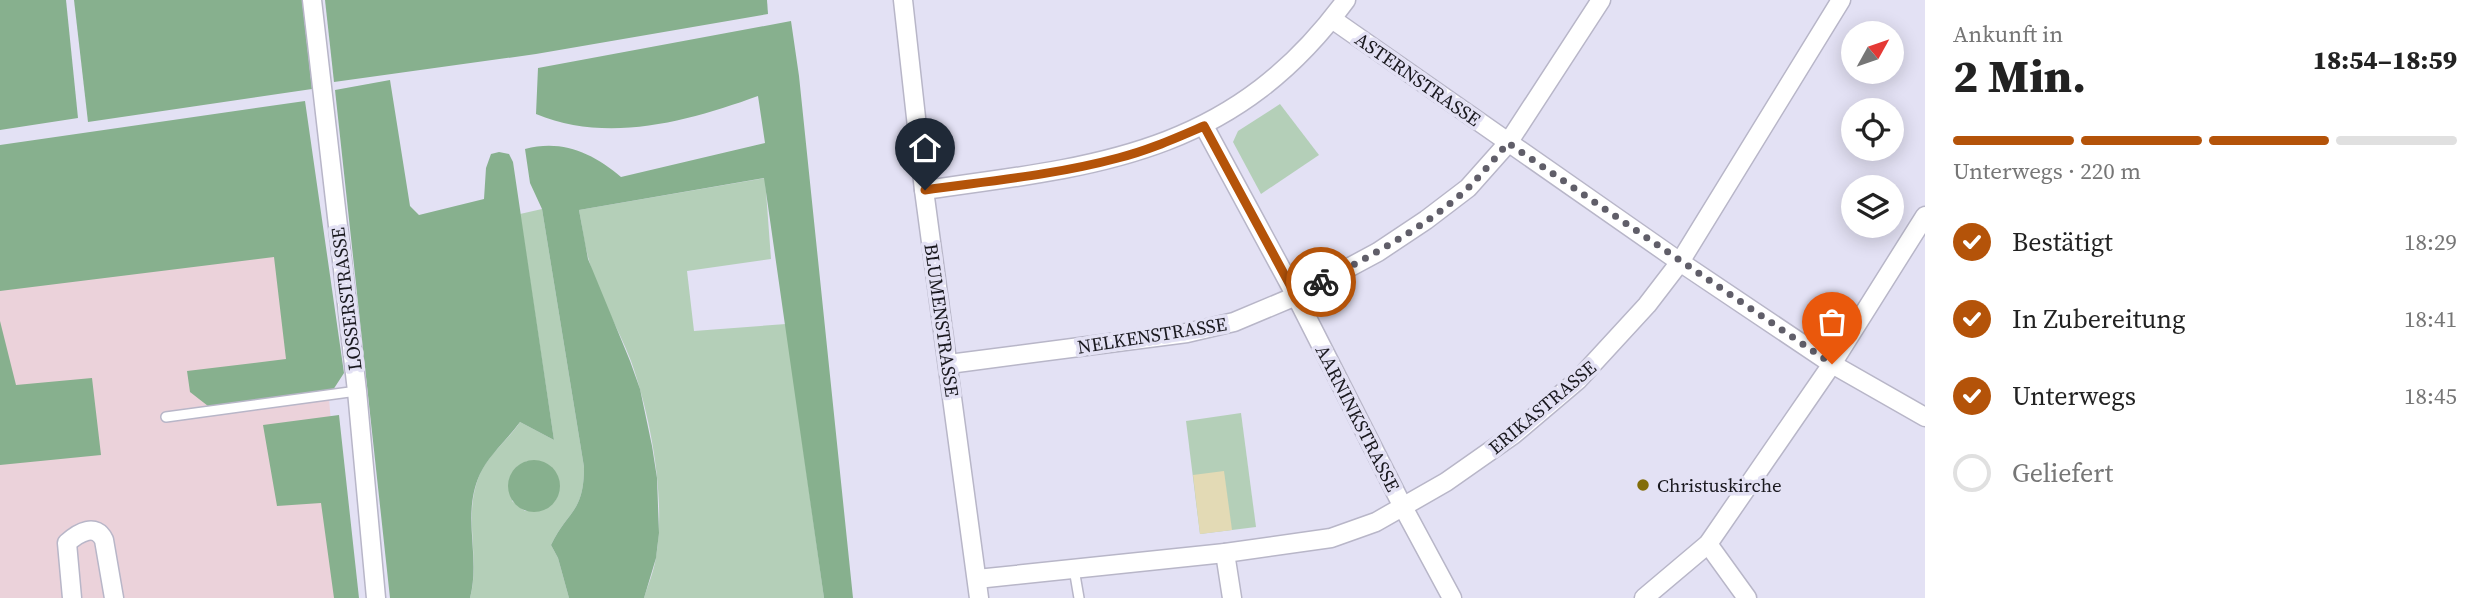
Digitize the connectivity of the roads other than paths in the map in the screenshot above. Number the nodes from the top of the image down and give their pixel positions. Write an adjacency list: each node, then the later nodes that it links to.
1 (312, 0): 15 (street, LOSSERSTRASSE)
2 (902, 0): 9 (street, BLUMENSTRASSE)
3 (1346, 0): 6 (street)
4 (1601, 0): 8 (street, NELKENSTRASSE)
5 (1841, 0): 11 (street, ERIKASTRASSE)
6 (1332, 19): 7 (street); 8 (street, ASTERNSTRASSE)
7 (1204, 126): 9 (street); 12 (street, AARNINKSTRASSE)
8 (1508, 143): 11 (street, ASTERNSTRASSE); 12 (street, NELKENSTRASSE)
9 (925, 190): 13 (street, BLUMENSTRASSE)
10 (1925, 216): 14 (street)
11 (1680, 262): 14 (street, ASTERNSTRASSE); 18 (street, ERIKASTRASSE)
12 (1296, 296): 13 (street, NELKENSTRASSE); 18 (street, AARNINKSTRASSE)
13 (949, 364): 22 (street, BLUMENSTRASSE)
14 (1832, 364): 16 (street, ASTERNSTRASSE); 19 (street)
15 (356, 391): 17 (lane); 25 (street, LOSSERSTRASSE)
16 (1925, 416)
17 (166, 417)
18 (1403, 507): 20 (street, ERIKASTRASSE); 29 (street, AARNINKSTRASSE)
19 (1708, 544): 30 (street); 31 (street)
20 (1225, 552): 21 (street, ERIKASTRASSE); 28 (street)
21 (1074, 569): 22 (street, ERIKASTRASSE); 27 (lane)
22 (977, 579): 26 (street, BLUMENSTRASSE)
23 (72, 598): 24 (street)
24 (114, 598)
25 (376, 598)
26 (979, 598)
27 (1079, 598)
28 (1232, 598)
29 (1452, 598)
30 (1644, 598)
31 (1747, 598)

